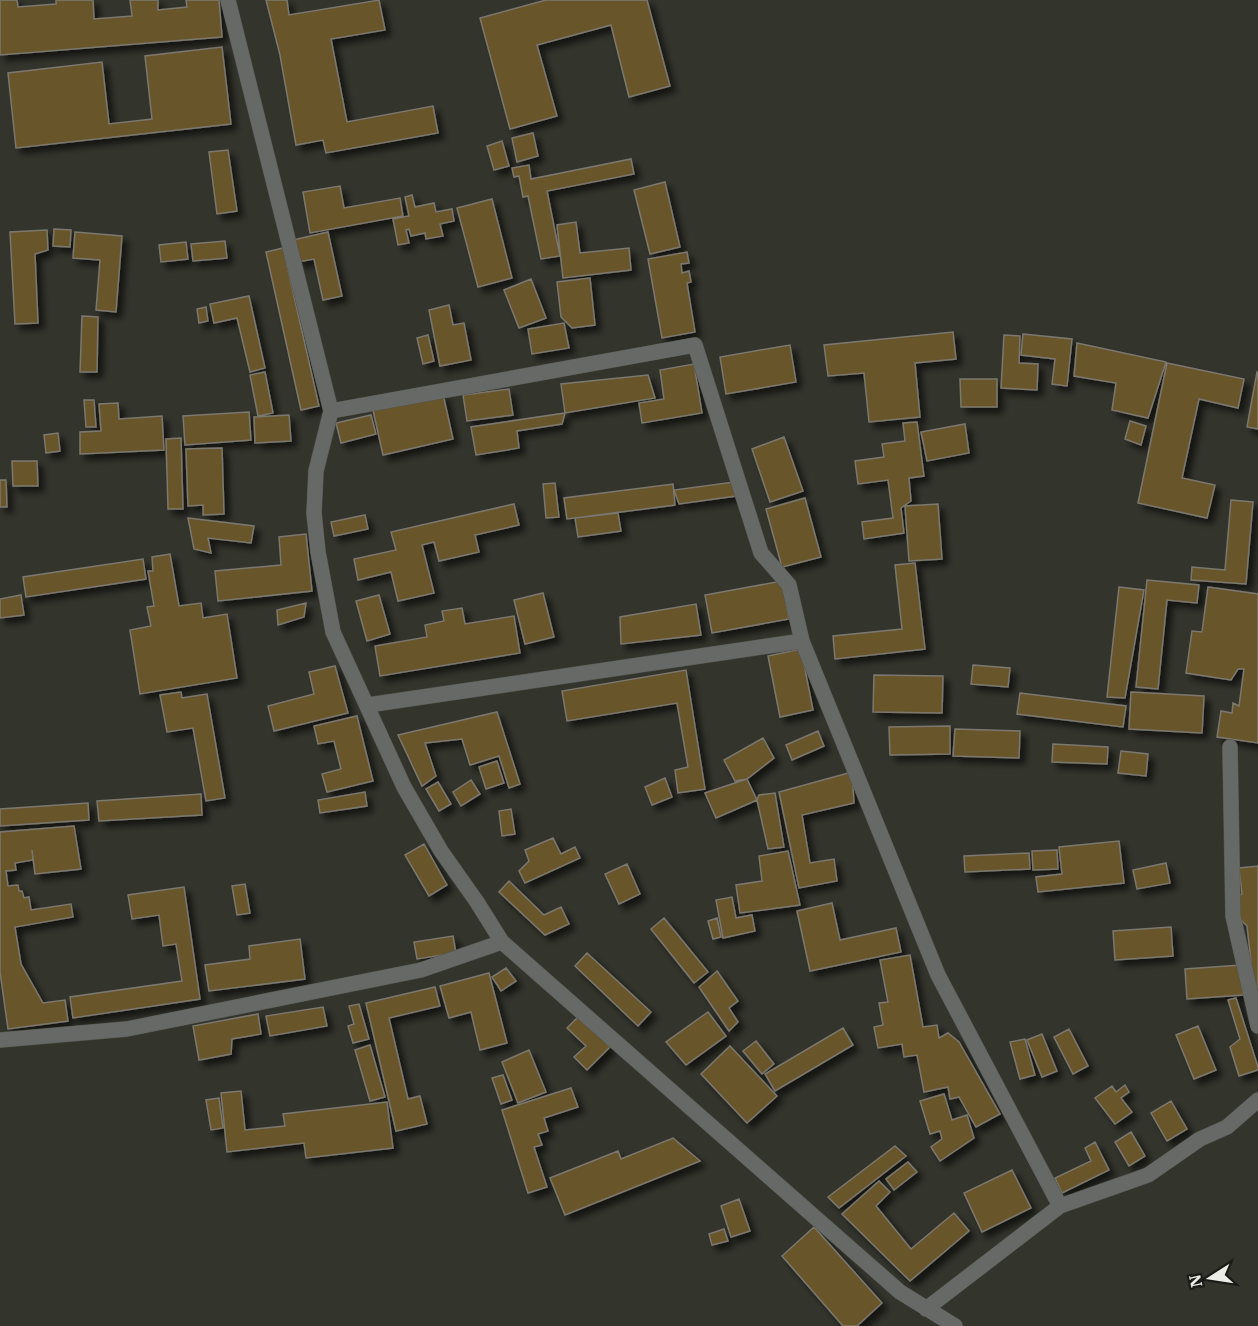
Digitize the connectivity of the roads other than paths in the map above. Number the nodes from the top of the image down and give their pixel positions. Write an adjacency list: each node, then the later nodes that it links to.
1 (228, 0): 2 (street)
2 (331, 411): 3 (street); 4 (street)
3 (802, 641): 4 (street); 10 (street)
4 (368, 705): 6 (street)
5 (1230, 747): 7 (street)
6 (502, 942): 8 (street); 11 (street)
7 (1258, 1026)
8 (0, 1040)
9 (1258, 1100): 10 (street)
10 (1060, 1206): 11 (street)
11 (926, 1309): 12 (street)
12 (955, 1326)

